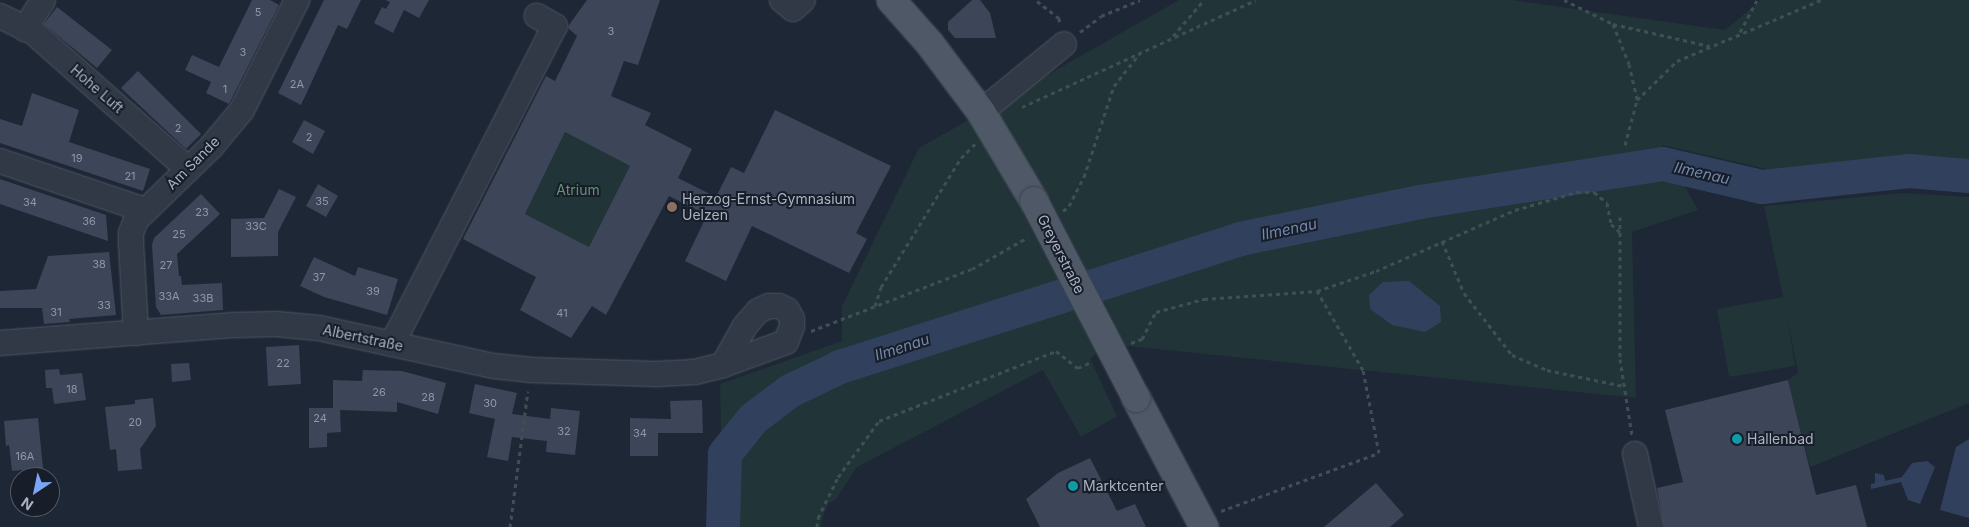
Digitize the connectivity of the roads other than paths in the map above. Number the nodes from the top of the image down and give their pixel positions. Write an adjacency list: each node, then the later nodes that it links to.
1 (43, 0): 8 (street)
2 (297, 0): 12 (street, Am Sande)
3 (782, 0): 4 (street)
4 (803, 0)
5 (891, 0): 10 (main road, Greyerstraße)
6 (0, 16): 8 (street, Hohe Luft)
7 (537, 16): 16 (street)
8 (25, 29): 12 (street, Hohe Luft)
9 (1064, 44): 10 (street)
10 (986, 120): 19 (main road, Greyerstraße, bridge)
11 (0, 161): 13 (street)
12 (188, 169): 13 (street, Am Sande)
13 (145, 210): 14 (street, Am Sande)
14 (136, 333): 15 (street, Albertstraße); 16 (street, Albertstraße)
15 (0, 343)
16 (392, 344): 17 (street, Albertstraße)
17 (723, 365): 17 (street, Albertstraße)
18 (1635, 454): 20 (street)
19 (1201, 523)
20 (1651, 527)

